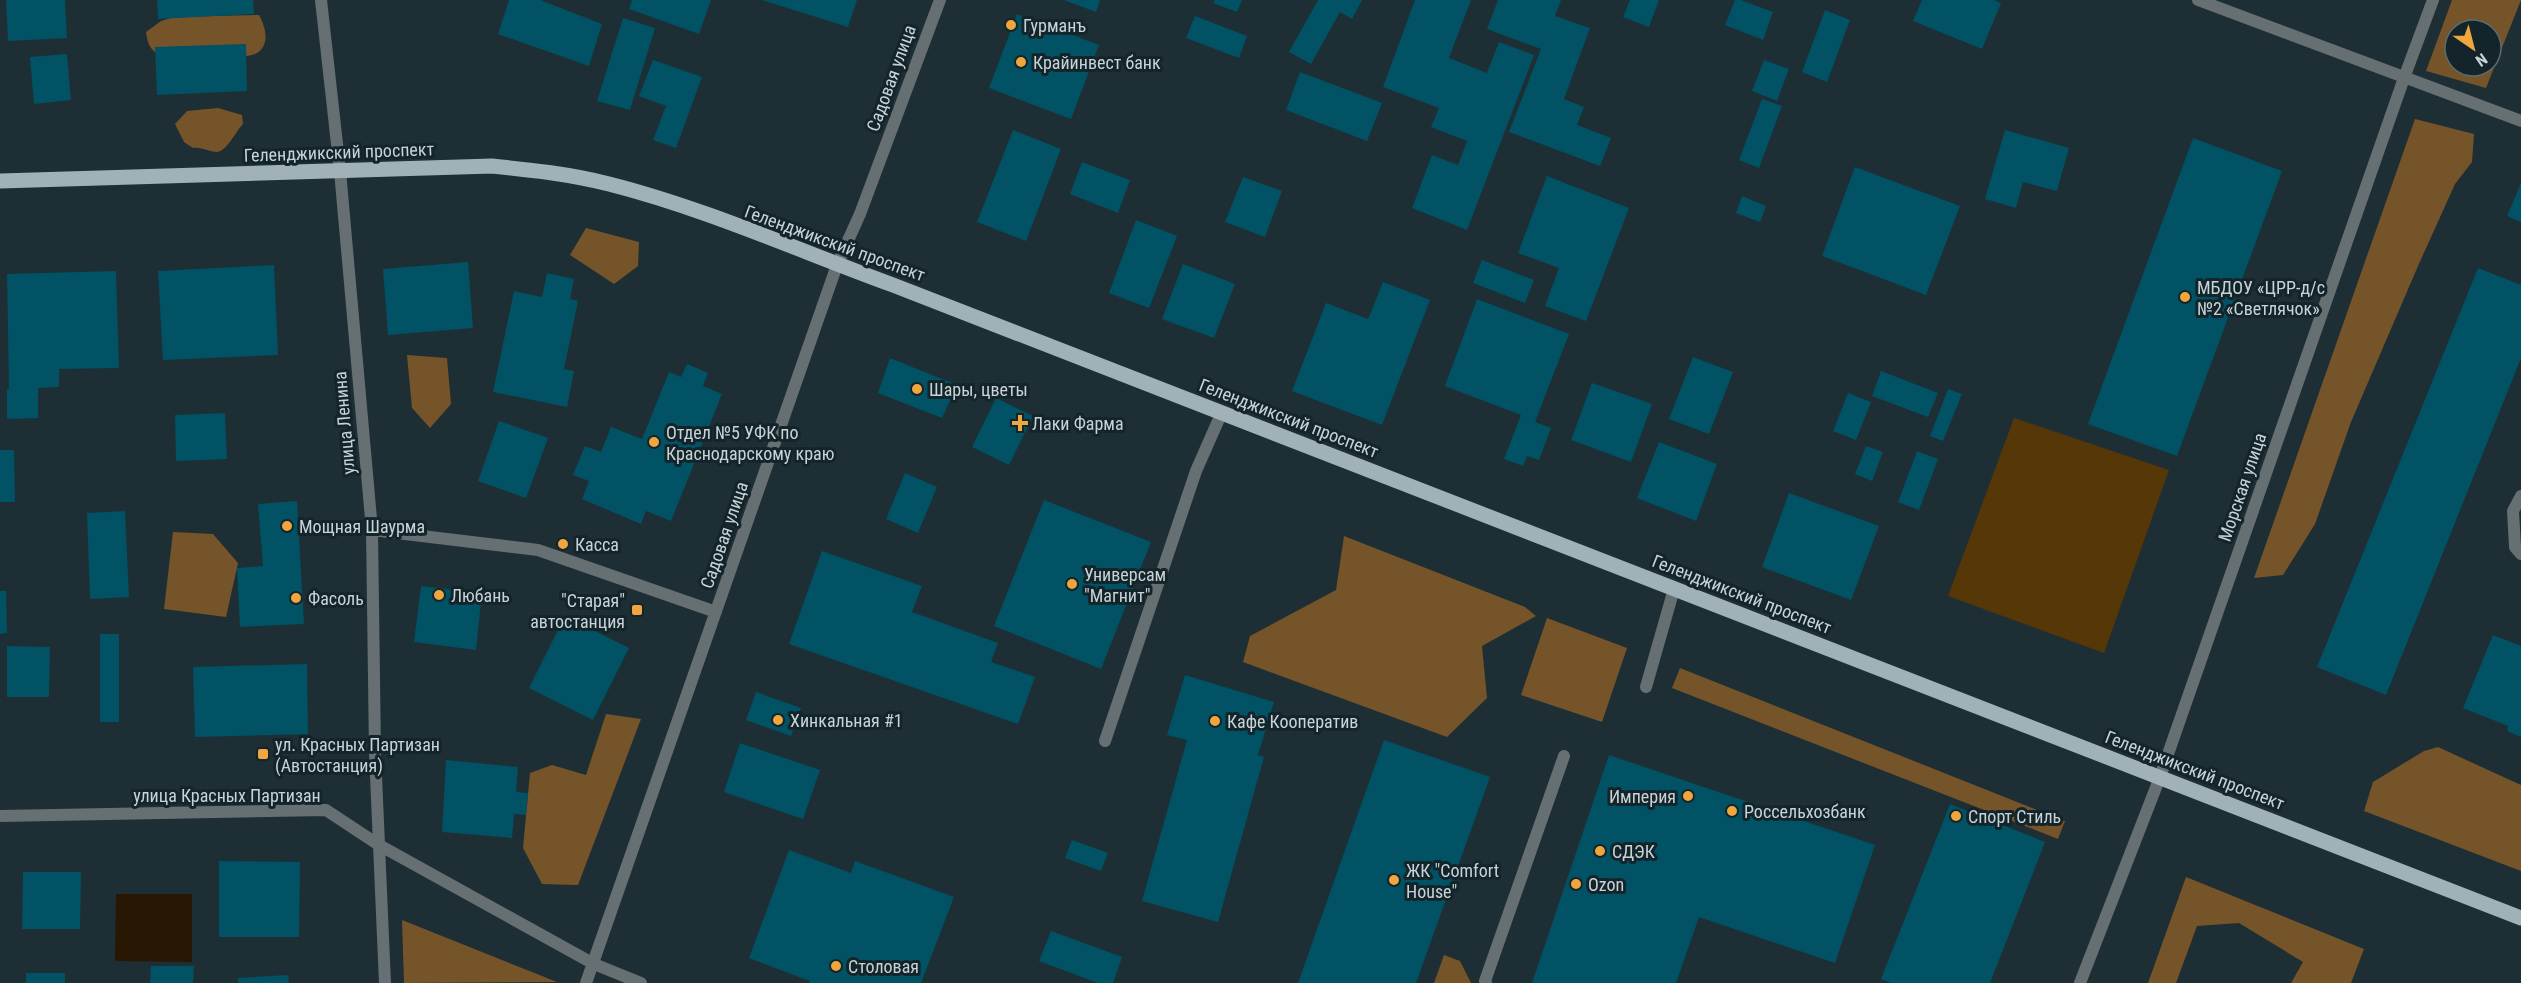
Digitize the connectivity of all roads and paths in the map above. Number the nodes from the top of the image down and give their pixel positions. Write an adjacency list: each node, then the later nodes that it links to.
1 (321, 0): 7 (street, улица Ленина)
2 (940, 0): 9 (street, Садовая улица)
3 (2198, 0): 5 (street)
4 (2433, 0): 5 (street, Морская улица)
5 (2403, 78): 6 (street); 19 (street, Морская улица)
6 (2521, 121)
7 (340, 171): 8 (main road, Геленджикский проспект); 9 (main road, Геленджикский проспект); 12 (street, улица Ленина)
8 (0, 181)
9 (837, 265): 10 (main road, Геленджикский проспект); 15 (street, Садовая улица)
10 (1222, 412): 14 (main road, Геленджикский проспект); 17 (street)
11 (2521, 496): 13 (street)
12 (372, 530): 15 (street); 21 (street, улица Ленина)
13 (2521, 554)
14 (1674, 589): 16 (street); 19 (main road, Геленджикский проспект)
15 (716, 612): 23 (street, Садовая улица)
16 (1646, 687)
17 (1104, 741)
18 (1564, 756): 27 (street)
19 (2160, 777): 22 (main road, Геленджикский проспект); 28 (street, Морская улица)
20 (0, 816): 21 (street, улица Красных Партизан)
21 (379, 844): 23 (street, улица Красных Партизан); 24 (street)
22 (2521, 918)
23 (594, 964): 25 (street, Садовая улица); 26 (street, улица Красных Партизан)
24 (385, 983)
25 (586, 983)
26 (641, 983)
27 (1486, 983)
28 (2080, 983)

